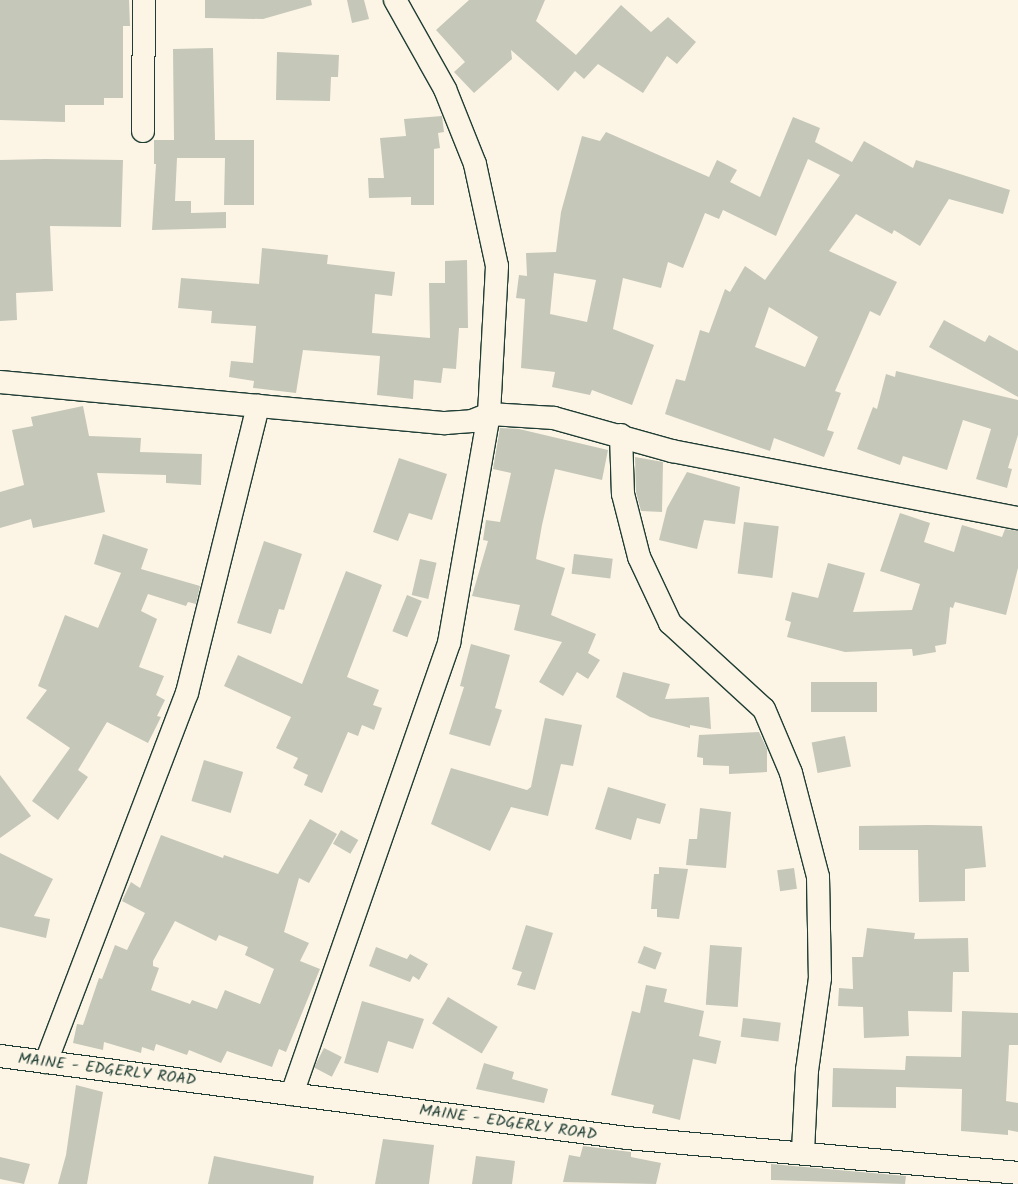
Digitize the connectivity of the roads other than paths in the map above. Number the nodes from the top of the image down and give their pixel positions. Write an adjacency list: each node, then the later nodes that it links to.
1 (144, 0): 3 (street)
2 (395, 0): 6 (street)
3 (143, 131)
4 (0, 382): 5 (street)
5 (258, 406): 6 (street); 10 (street)
6 (489, 414): 7 (street); 11 (street)
7 (622, 435): 8 (street); 12 (street)
8 (1018, 518)
9 (0, 1056): 10 (street, MAINE - EDGERLY ROAD)
10 (46, 1062): 11 (street, MAINE - EDGERLY ROAD)
11 (292, 1094): 12 (street, MAINE - EDGERLY ROAD)
12 (803, 1152): 13 (street, MAINE - EDGERLY ROAD)
13 (1018, 1173)

